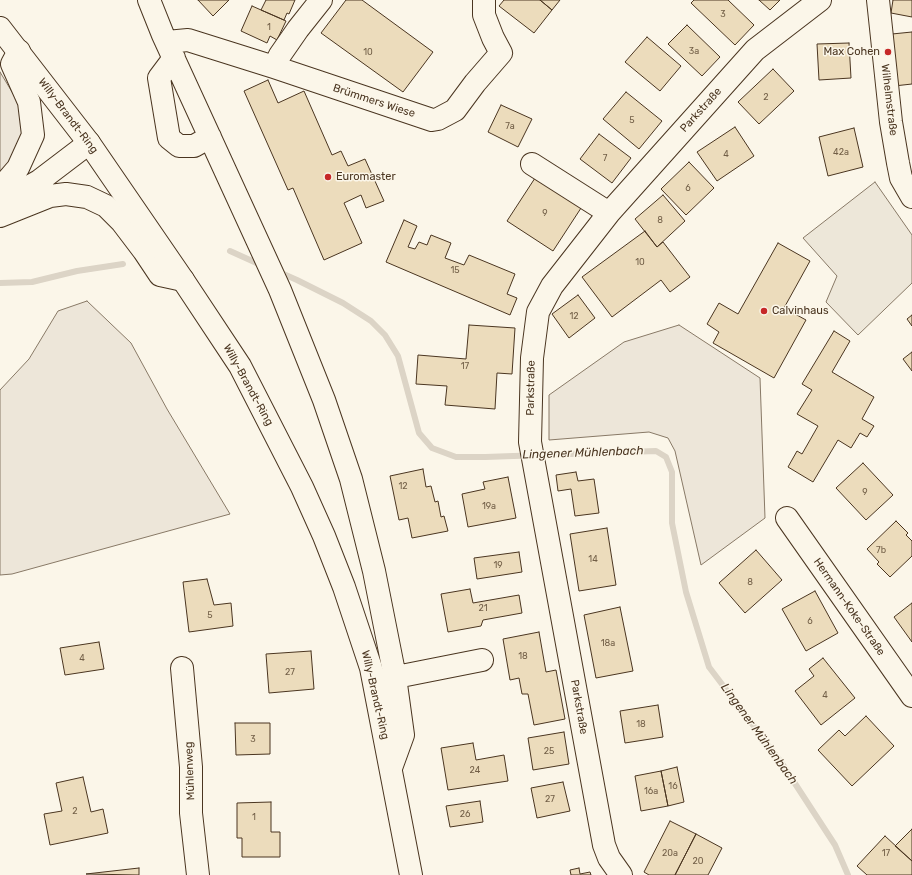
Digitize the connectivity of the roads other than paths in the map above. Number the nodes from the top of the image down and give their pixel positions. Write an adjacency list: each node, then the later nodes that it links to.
1 (149, 0): 7 (street, Willy-Brandt-Ring)
2 (321, 0): 9 (street)
3 (484, 0): 9 (street, Brümmers Wiese)
4 (820, 0): 16 (street, Parkstraße)
5 (878, 0): 14 (street, Wilhelmstraße)
6 (0, 28): 8 (street, Willy-Brandt-Ring)
7 (171, 50): 9 (street, Brümmers Wiese); 10 (street, Willy-Brandt-Ring); 10 (street)
8 (19, 51): 11 (street, Willy-Brandt-Ring); 13 (street)
9 (274, 67)
10 (210, 137): 22 (street, Willy-Brandt-Ring)
11 (88, 143): 15 (street); 18 (street, Willy-Brandt-Ring)
12 (532, 164): 16 (street)
13 (0, 189)
14 (912, 197)
15 (0, 203)
16 (609, 213): 28 (street, Parkstraße)
17 (0, 216): 18 (street)
18 (183, 280): 23 (street, Willy-Brandt-Ring)
19 (787, 518): 24 (street, Hermann-Koke-Straße)
20 (482, 660): 22 (street)
21 (182, 668): 26 (street, Mühlenweg)
22 (395, 677): 23 (street); 25 (street, Willy-Brandt-Ring)
23 (374, 681): 25 (street, Willy-Brandt-Ring)
24 (912, 696)
25 (391, 768): 27 (street, Willy-Brandt-Ring)
26 (198, 875)
27 (410, 875)
28 (621, 875)

